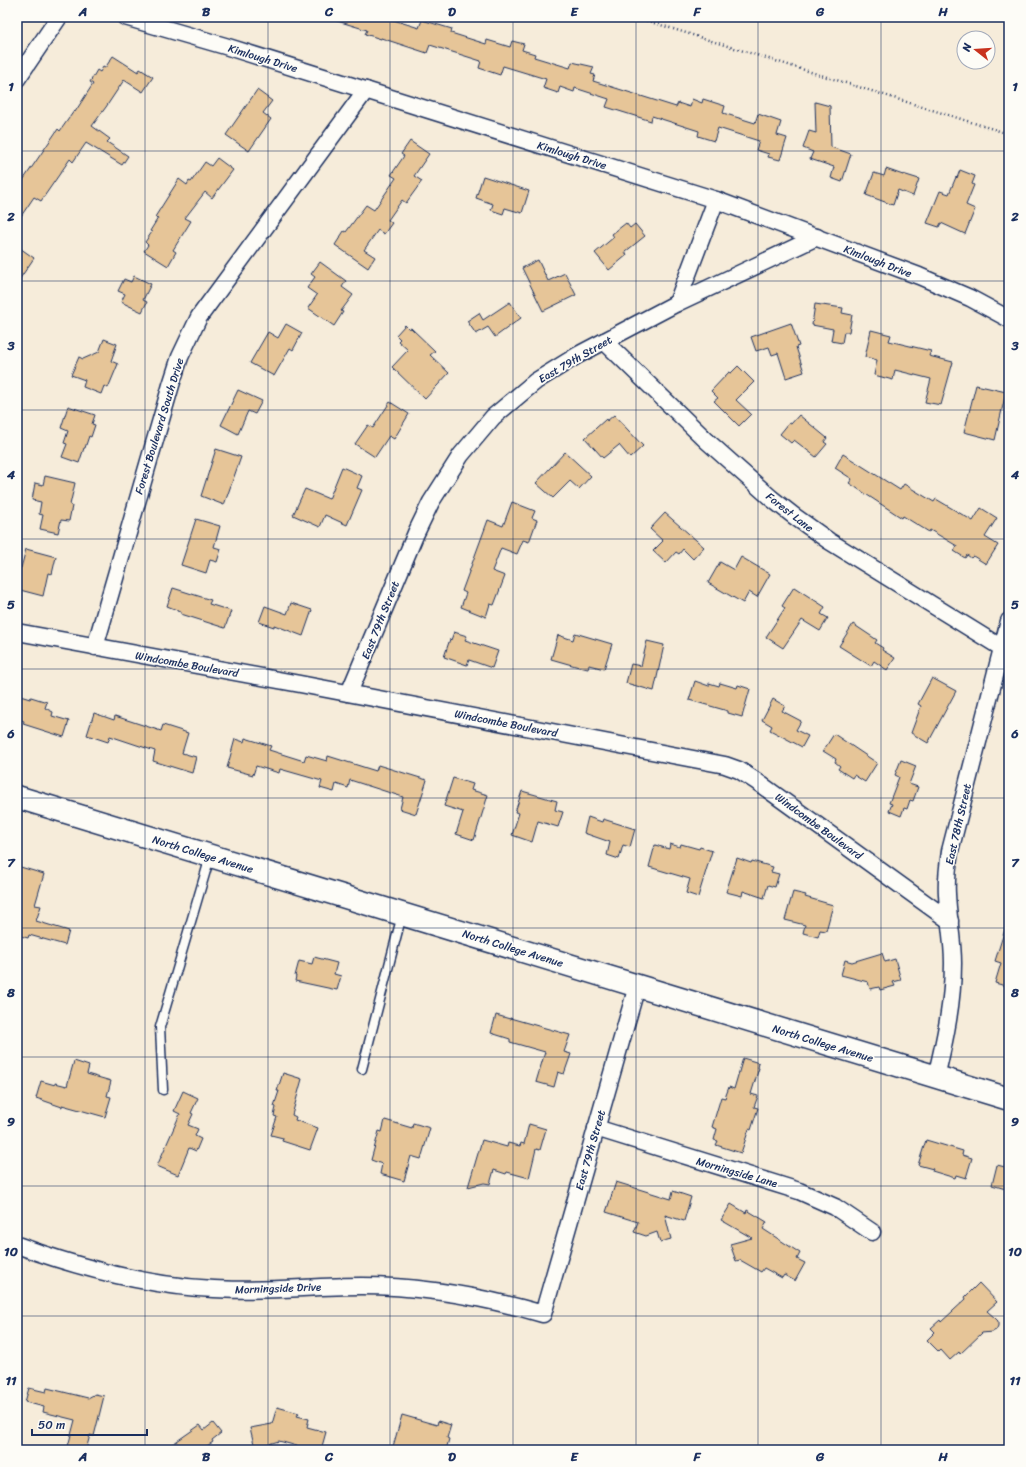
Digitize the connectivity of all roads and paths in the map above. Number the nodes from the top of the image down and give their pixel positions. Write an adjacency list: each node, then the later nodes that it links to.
1 (59, 17): 4 (street)
2 (125, 17): 5 (street, Kimlough Drive)
3 (635, 17): 6 (path)
4 (17, 78)
5 (366, 90): 7 (street, Kimlough Drive); 14 (street, Forest Boulevard South Drive)
6 (1009, 134)
7 (716, 200): 8 (street, Kimlough Drive); 9 (street)
8 (817, 237): 9 (street, East 79th Street); 10 (street, Kimlough Drive)
9 (677, 303): 11 (street, East 79th Street)
10 (1009, 319)
11 (604, 341): 15 (street, Forest Lane); 16 (street, East 79th Street)
12 (1009, 621): 15 (street, East 78th Street)
13 (17, 632): 14 (street, Windcombe Boulevard)
14 (95, 647): 16 (street, Windcombe Boulevard)
15 (1002, 648): 20 (street, East 78th Street)
16 (349, 693): 20 (street, Windcombe Boulevard)
17 (17, 797): 18 (main road, North College Avenue)
18 (210, 856): 19 (main road, North College Avenue); 24 (lane)
19 (403, 915): 21 (main road, North College Avenue); 22 (lane)
20 (950, 920): 23 (street, East 78th Street)
21 (637, 986): 23 (main road, North College Avenue); 26 (street, East 79th Street)
22 (362, 1069)
23 (936, 1077): 25 (main road, North College Avenue)
24 (163, 1090)
25 (1009, 1099)
26 (596, 1128): 27 (street, Morningside Lane); 29 (street, East 79th Street)
27 (872, 1232)
28 (17, 1245): 29 (street, Morningside Drive)
29 (543, 1314)

